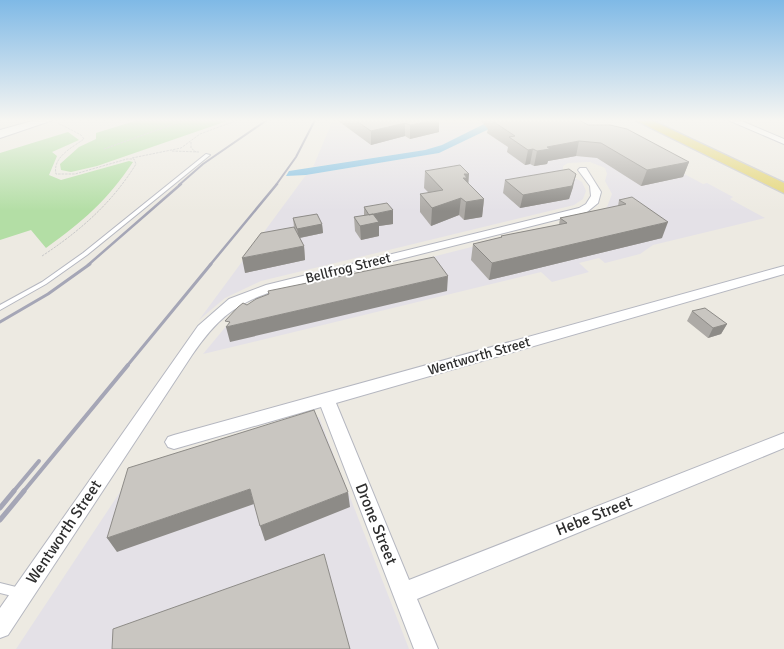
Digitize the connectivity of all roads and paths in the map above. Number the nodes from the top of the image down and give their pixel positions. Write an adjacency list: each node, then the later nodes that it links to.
1 (68, 150): 8 (path)
2 (170, 150): 5 (path)
3 (196, 150): 6 (path)
4 (704, 150): 10 (main road)
5 (162, 152): 6 (path); 8 (path)
6 (199, 152): 7 (path)
7 (208, 155): 13 (lane)
8 (127, 159): 11 (path)
9 (583, 170): 15 (street, Bellfrog Street)
10 (784, 189)
11 (42, 256)
12 (784, 270): 14 (street, Wentworth Street)
13 (0, 308)
14 (326, 399): 17 (street, Wentworth Street); 19 (street, Drone Street)
15 (128, 437): 20 (street, Wentworth Street)
16 (784, 440): 19 (street, Hebe Street)
17 (174, 442)
18 (0, 588): 20 (lane)
19 (404, 593): 22 (street, Drone Street)
20 (23, 594): 21 (street, Wentworth Street)
21 (0, 627)
22 (426, 649)

